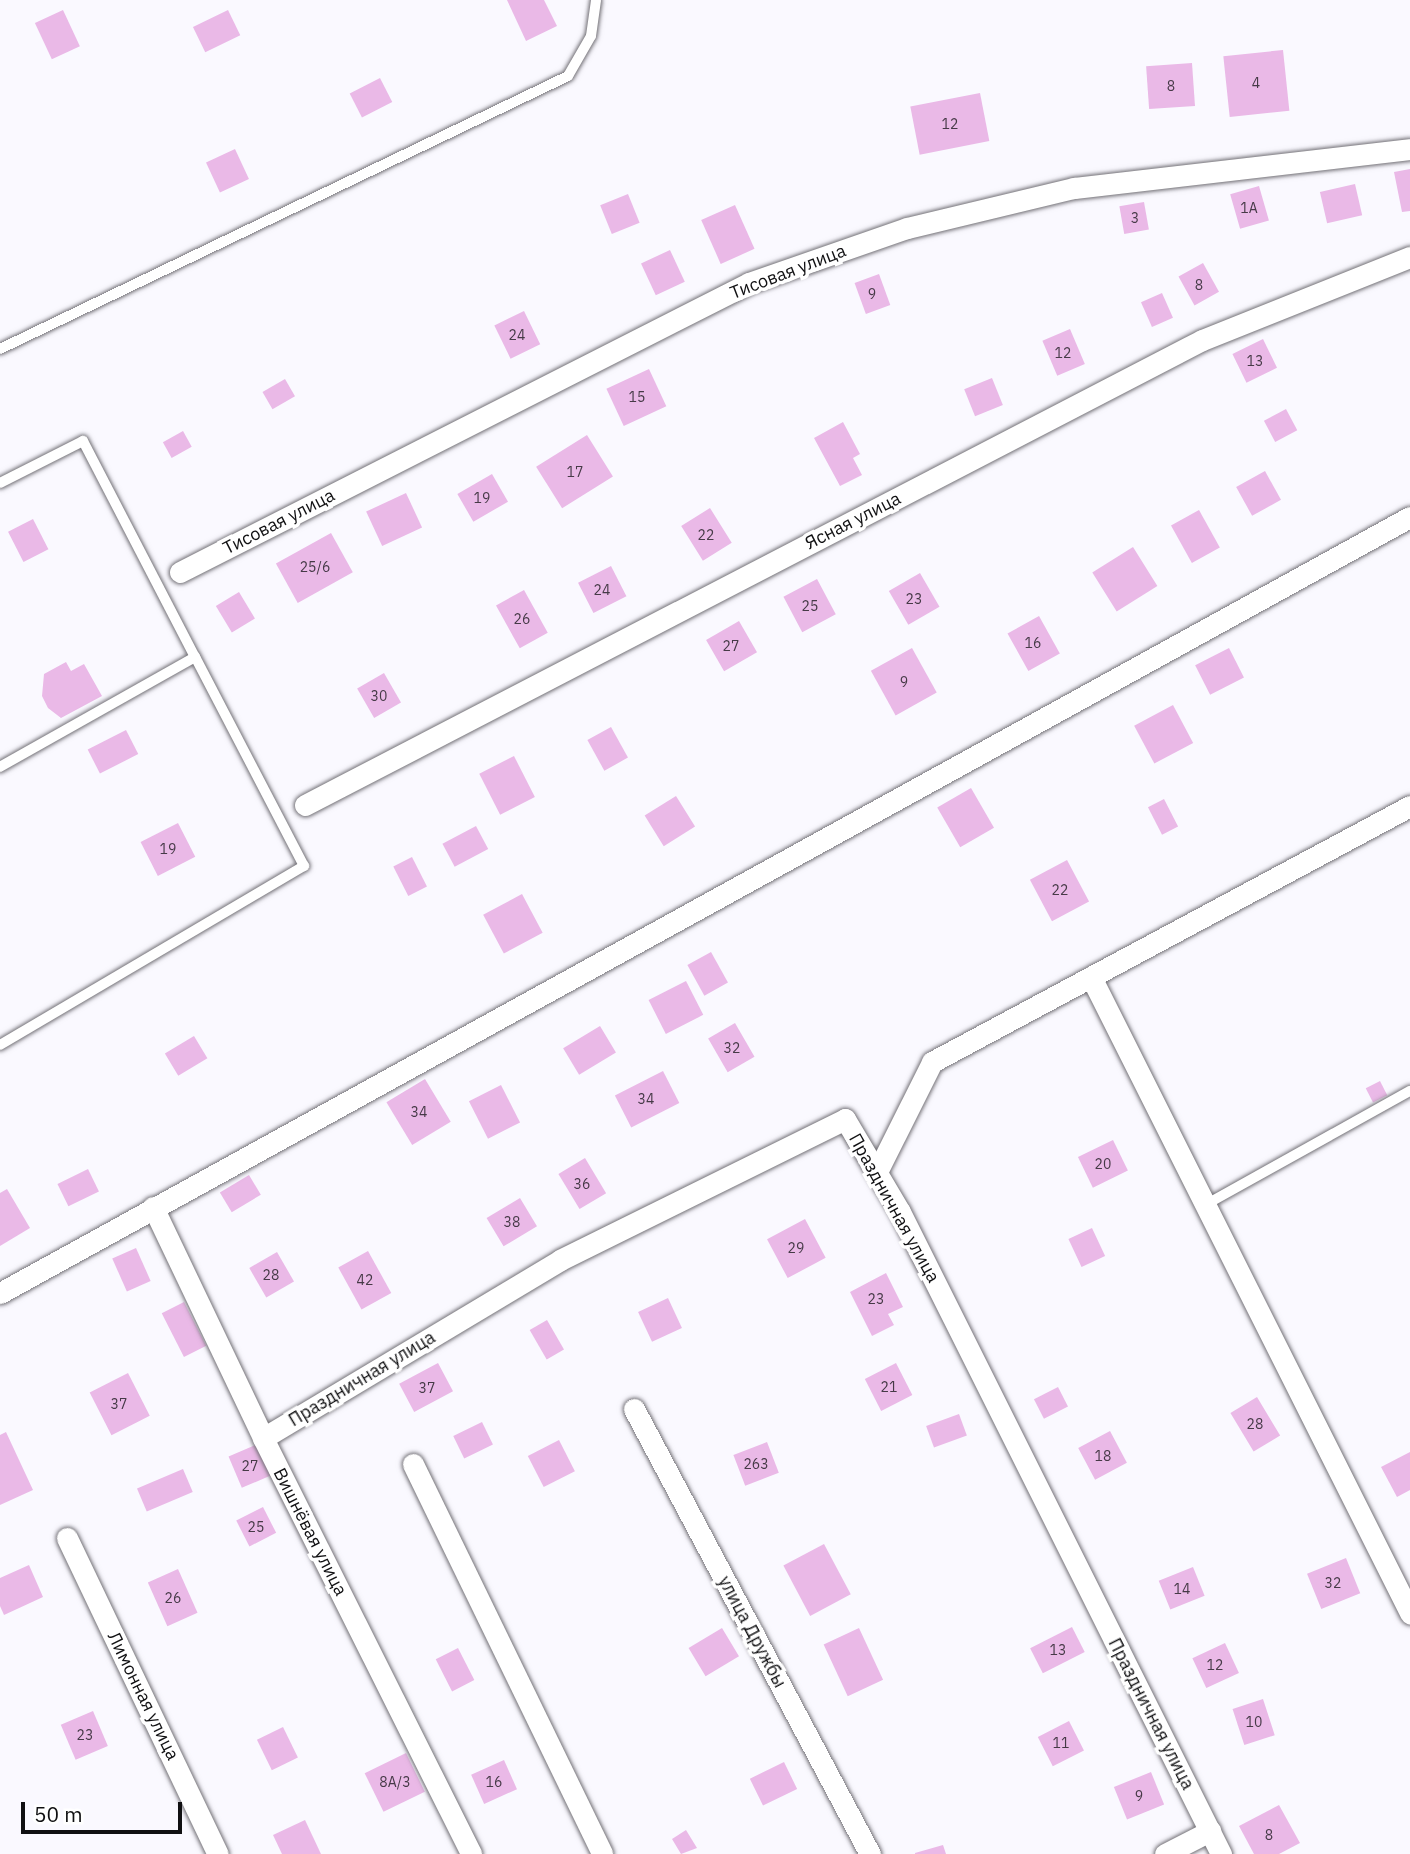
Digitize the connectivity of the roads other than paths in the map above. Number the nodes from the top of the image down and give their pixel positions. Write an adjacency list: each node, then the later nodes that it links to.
1 (596, 0): 4 (lane)
2 (1410, 149): 7 (street, Тисовая улица)
3 (1410, 257): 10 (street, Ясная улица)
4 (0, 349)
5 (0, 483): 8 (lane)
6 (1410, 517): 17 (street)
7 (180, 572)
8 (195, 657): 9 (lane); 13 (lane)
9 (0, 767)
10 (305, 804)
11 (1410, 806): 12 (street)
12 (1091, 977): 15 (street); 16 (street)
13 (0, 1045)
14 (1410, 1091): 16 (lane)
15 (877, 1172): 20 (street, Праздничная улица); 24 (street, Праздничная улица)
16 (1205, 1205): 23 (street)
17 (153, 1207): 18 (street); 20 (street, Вишнёвая улица)
18 (0, 1293)
19 (634, 1409): 28 (street, улица Дружбы)
20 (263, 1438): 26 (street, Вишнёвая улица)
21 (414, 1464): 27 (street)
22 (67, 1538): 25 (street, Лимонная улица)
23 (1410, 1613)
24 (1210, 1831): 29 (street); 30 (street, Праздничная улица)
25 (218, 1854)
26 (471, 1854)
27 (602, 1854)
28 (870, 1854)
29 (1165, 1854)
30 (1221, 1854)

